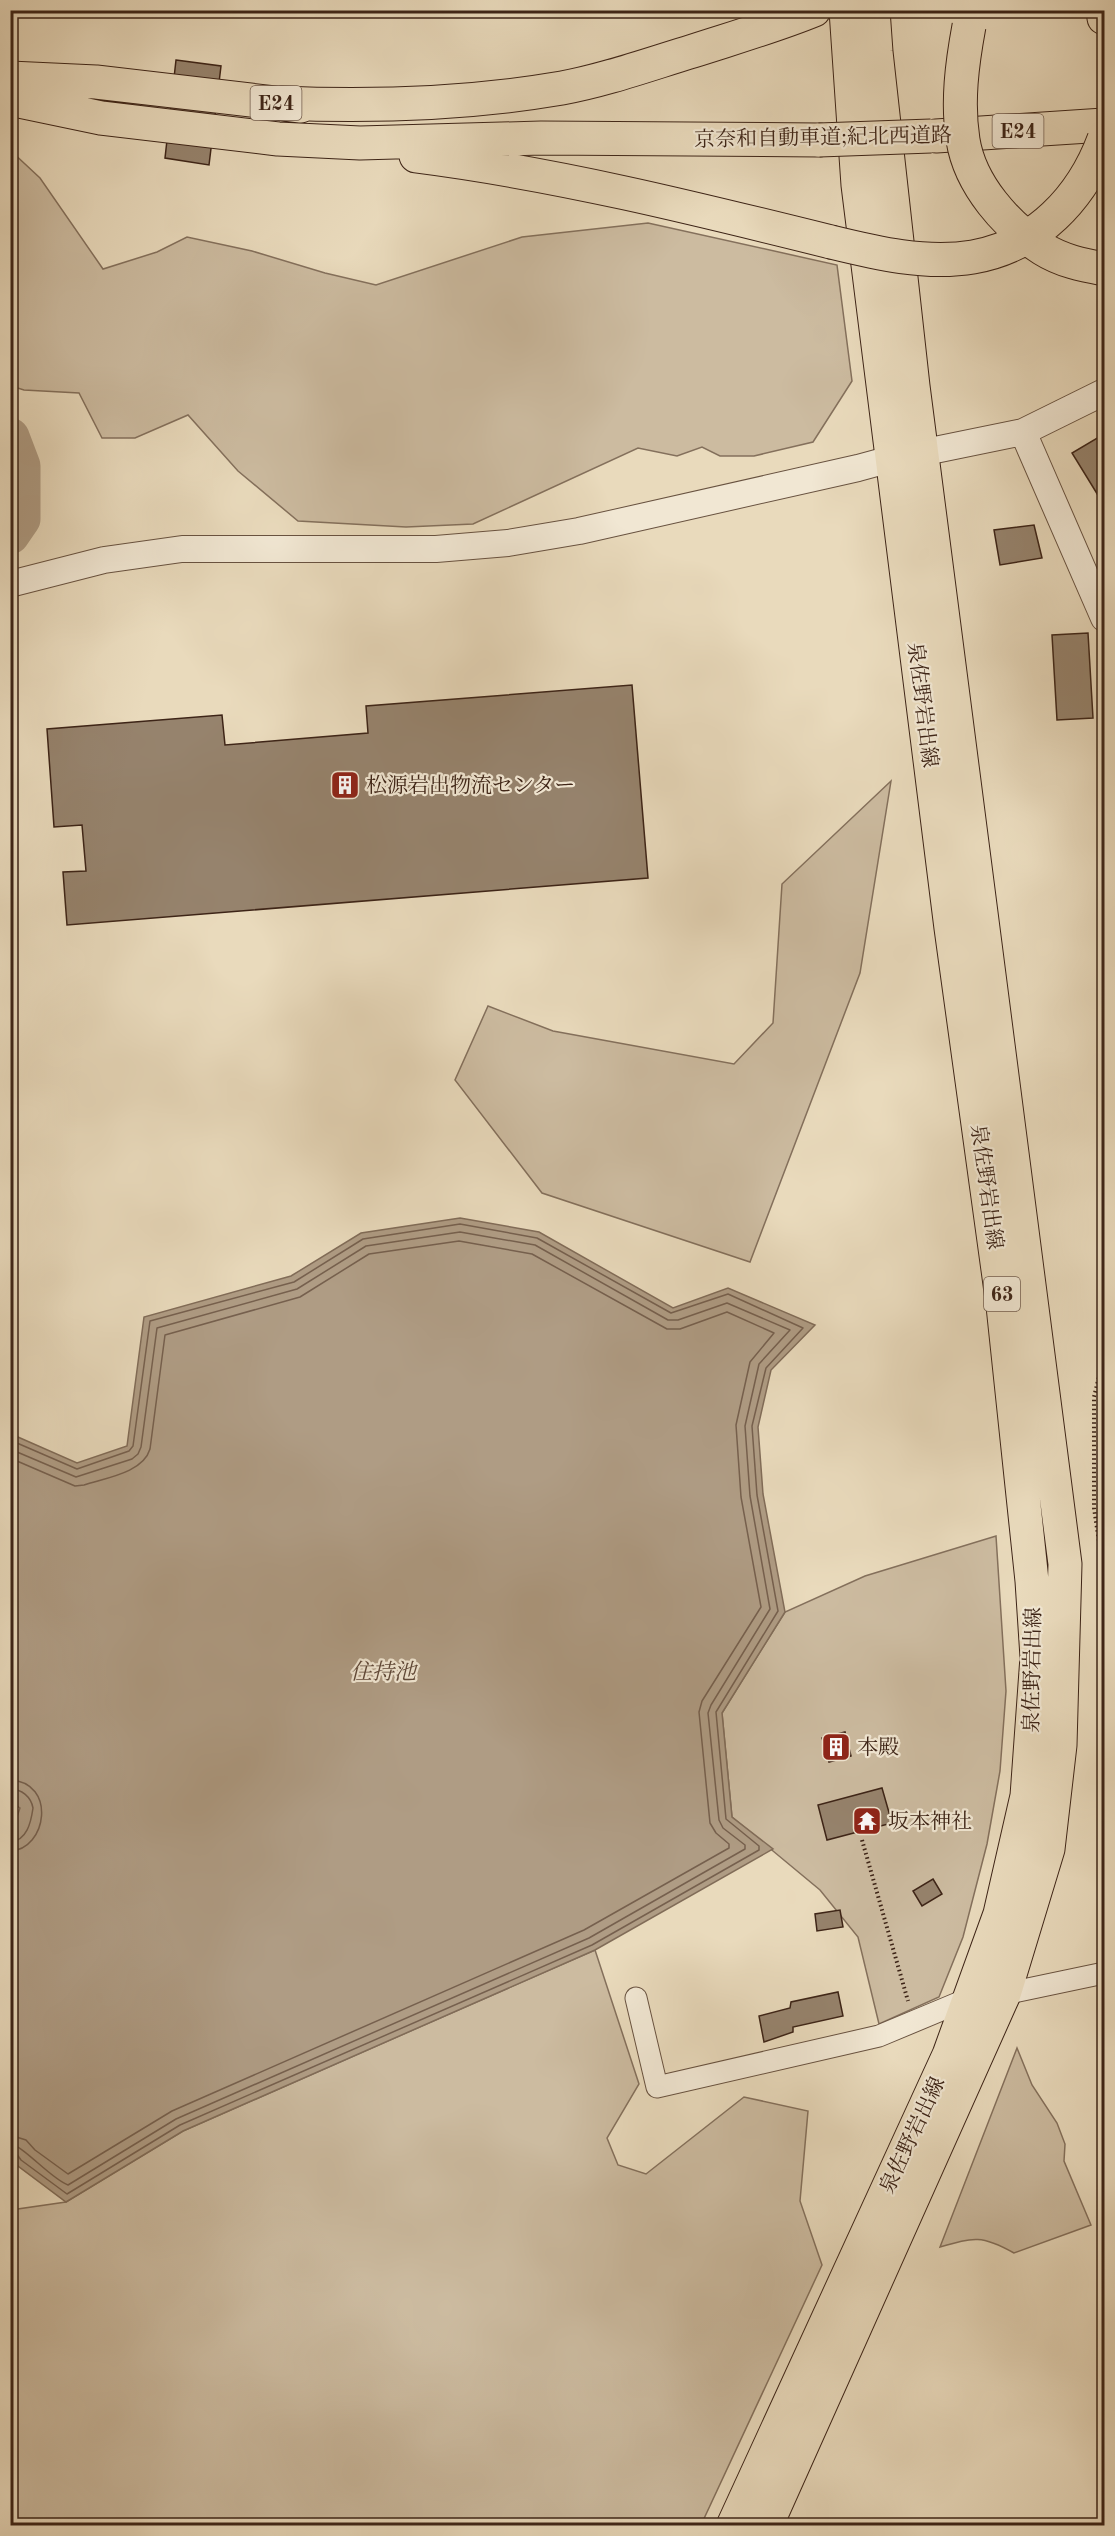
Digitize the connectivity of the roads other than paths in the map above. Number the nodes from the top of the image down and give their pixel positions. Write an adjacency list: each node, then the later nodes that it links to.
1 (846, 10): 17 (main road, 泉佐野岩出線 / 63)
2 (873, 10): 17 (main road, 泉佐野岩出線 / 63)
3 (1103, 10): 6 (main road)
4 (812, 11): 9 (main road)
5 (971, 18): 14 (main road, bridge)
6 (1104, 18)
7 (10, 78): 9 (main road, 京奈和自動車道;紀北西道路 / E24)
8 (10, 99): 12 (main road, 京奈和自動車道;紀北西道路 / E24)
9 (281, 103): 11 (main road, 京奈和自動車道;紀北西道路 / E24)
10 (1104, 125): 11 (main road, 京奈和自動車道;紀北西道路 / E24, bridge)
11 (541, 138): 12 (main road, 京奈和自動車道;紀北西道路 / E24)
12 (278, 139): 13 (main road, bridge)
13 (1104, 139)
14 (1104, 269)
15 (1104, 392): 16 (street)
16 (1023, 432): 17 (street); 19 (street)
17 (906, 455): 18 (street); 21 (main road, 泉佐野岩出線 / 63); 23 (main road, 泉佐野岩出線 / 63)
18 (10, 585)
19 (1104, 618)
20 (1104, 1973): 21 (street)
21 (1004, 1994): 23 (street); 25 (main road, 泉佐野岩出線 / 63)
22 (636, 1998): 23 (street)
23 (970, 1998): 24 (main road, 泉佐野岩出線 / 63)
24 (733, 2526)
25 (766, 2526)

